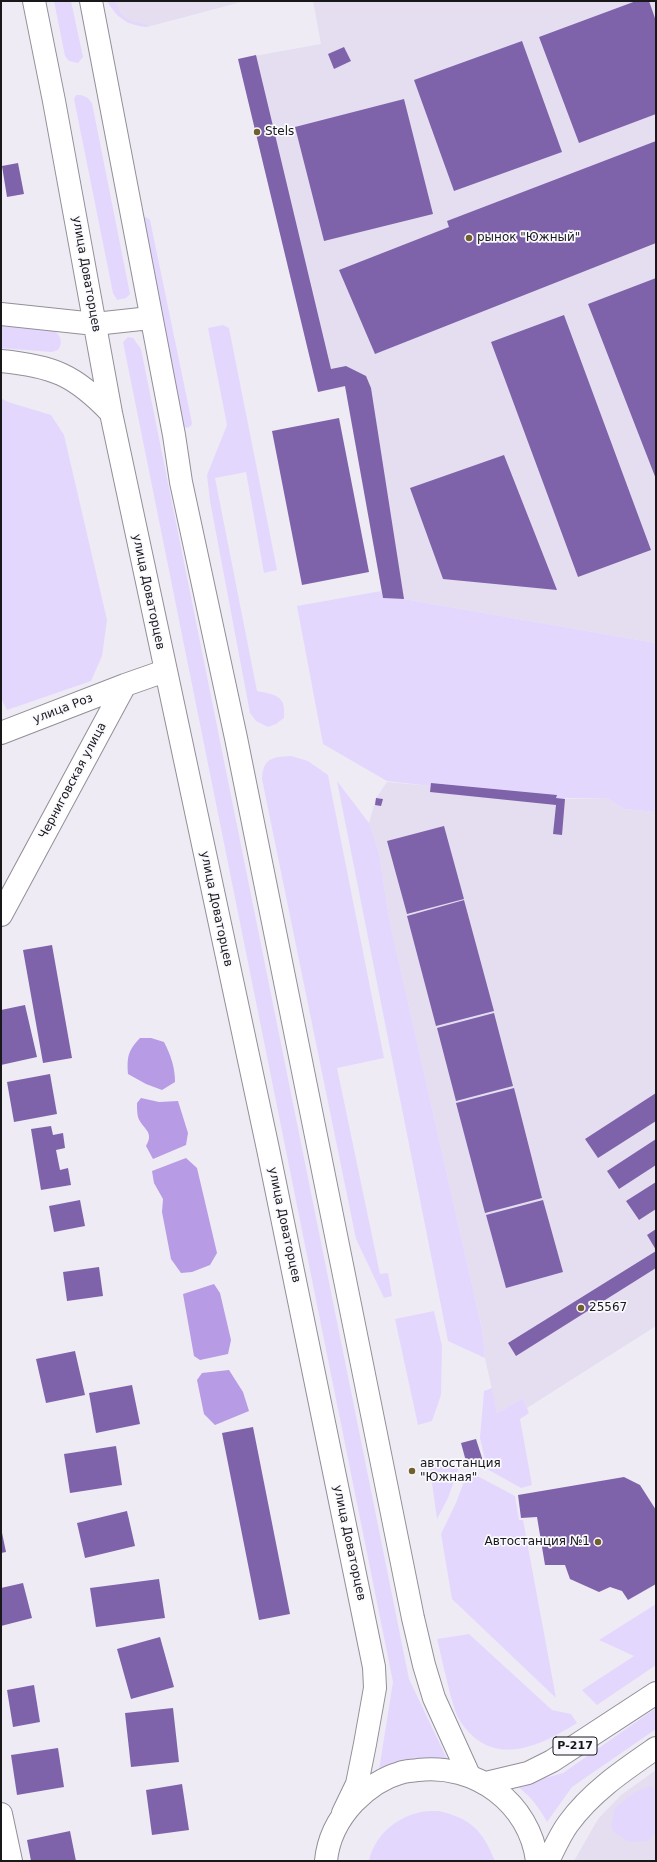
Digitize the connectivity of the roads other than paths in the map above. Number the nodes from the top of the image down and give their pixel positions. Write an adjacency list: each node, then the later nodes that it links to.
1 (34, 1): 5 (main road, улица Доваторцев)
2 (91, 1): 4 (main road)
3 (1, 314): 5 (main road)
4 (150, 318): 5 (main road); 14 (main road)
5 (96, 324): 7 (main road, улица Доваторцев)
6 (1, 361): 7 (main road)
7 (111, 413): 8 (main road, улица Доваторцев)
8 (165, 671): 9 (main road); 15 (main road, улица Доваторцев)
9 (125, 686): 10 (main road, улица Роз); 11 (main road, Черниговская улица)
10 (1, 733)
11 (1, 915)
12 (656, 1693): 14 (main road, Р-217)
13 (656, 1748): 20 (main road)
14 (478, 1779): 15 (main road); 19 (main road)
15 (343, 1813): 18 (main road, улица Доваторцев)
16 (1, 1814): 17 (main road)
17 (11, 1861)
18 (326, 1861)
19 (537, 1861)
20 (548, 1861)

